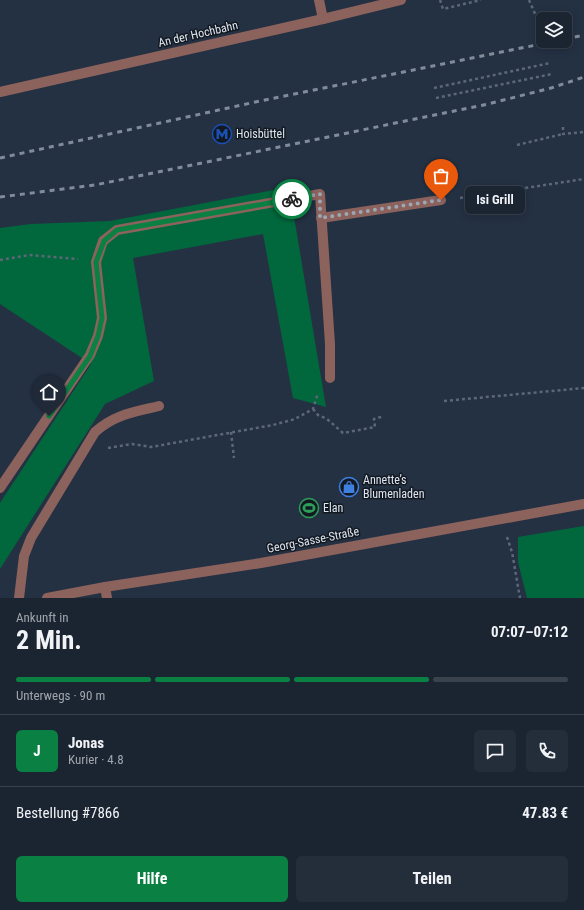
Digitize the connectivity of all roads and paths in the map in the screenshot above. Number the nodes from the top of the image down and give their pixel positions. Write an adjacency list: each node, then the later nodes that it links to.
1 (319, 0): 7 (street)
2 (401, 0): 7 (street, An der Hochbahn)
3 (440, 0): 4 (path)
4 (481, 0)
5 (529, 0): 6 (path)
6 (536, 16)
7 (323, 19): 11 (street, An der Hochbahn)
8 (550, 64): 10 (path)
9 (552, 74): 12 (path)
10 (434, 88)
11 (0, 92)
12 (436, 98)
13 (563, 127): 15 (path)
14 (584, 132): 15 (path)
15 (563, 134): 16 (path)
16 (517, 145)
17 (584, 179): 18 (path)
18 (441, 200): 19 (street)
19 (320, 218): 21 (street); 22 (street)
20 (0, 260): 21 (path)
21 (96, 262): 32 (street)
22 (330, 378)
23 (584, 388): 25 (path)
24 (319, 392): 27 (path)
25 (444, 401)
26 (159, 406): 30 (street)
27 (313, 409): 28 (path); 29 (path)
28 (384, 416)
29 (231, 432): 30 (path); 31 (path)
30 (85, 451): 36 (street)
31 (234, 458)
32 (0, 488)
33 (584, 504): 34 (street, Georg-Sasse-Straße)
34 (502, 519): 35 (street, Georg-Sasse-Straße); 39 (path)
35 (105, 587): 37 (street, Georg-Sasse-Straße); 38 (street)
36 (19, 598)
37 (47, 598)
38 (107, 598)
39 (520, 598)

